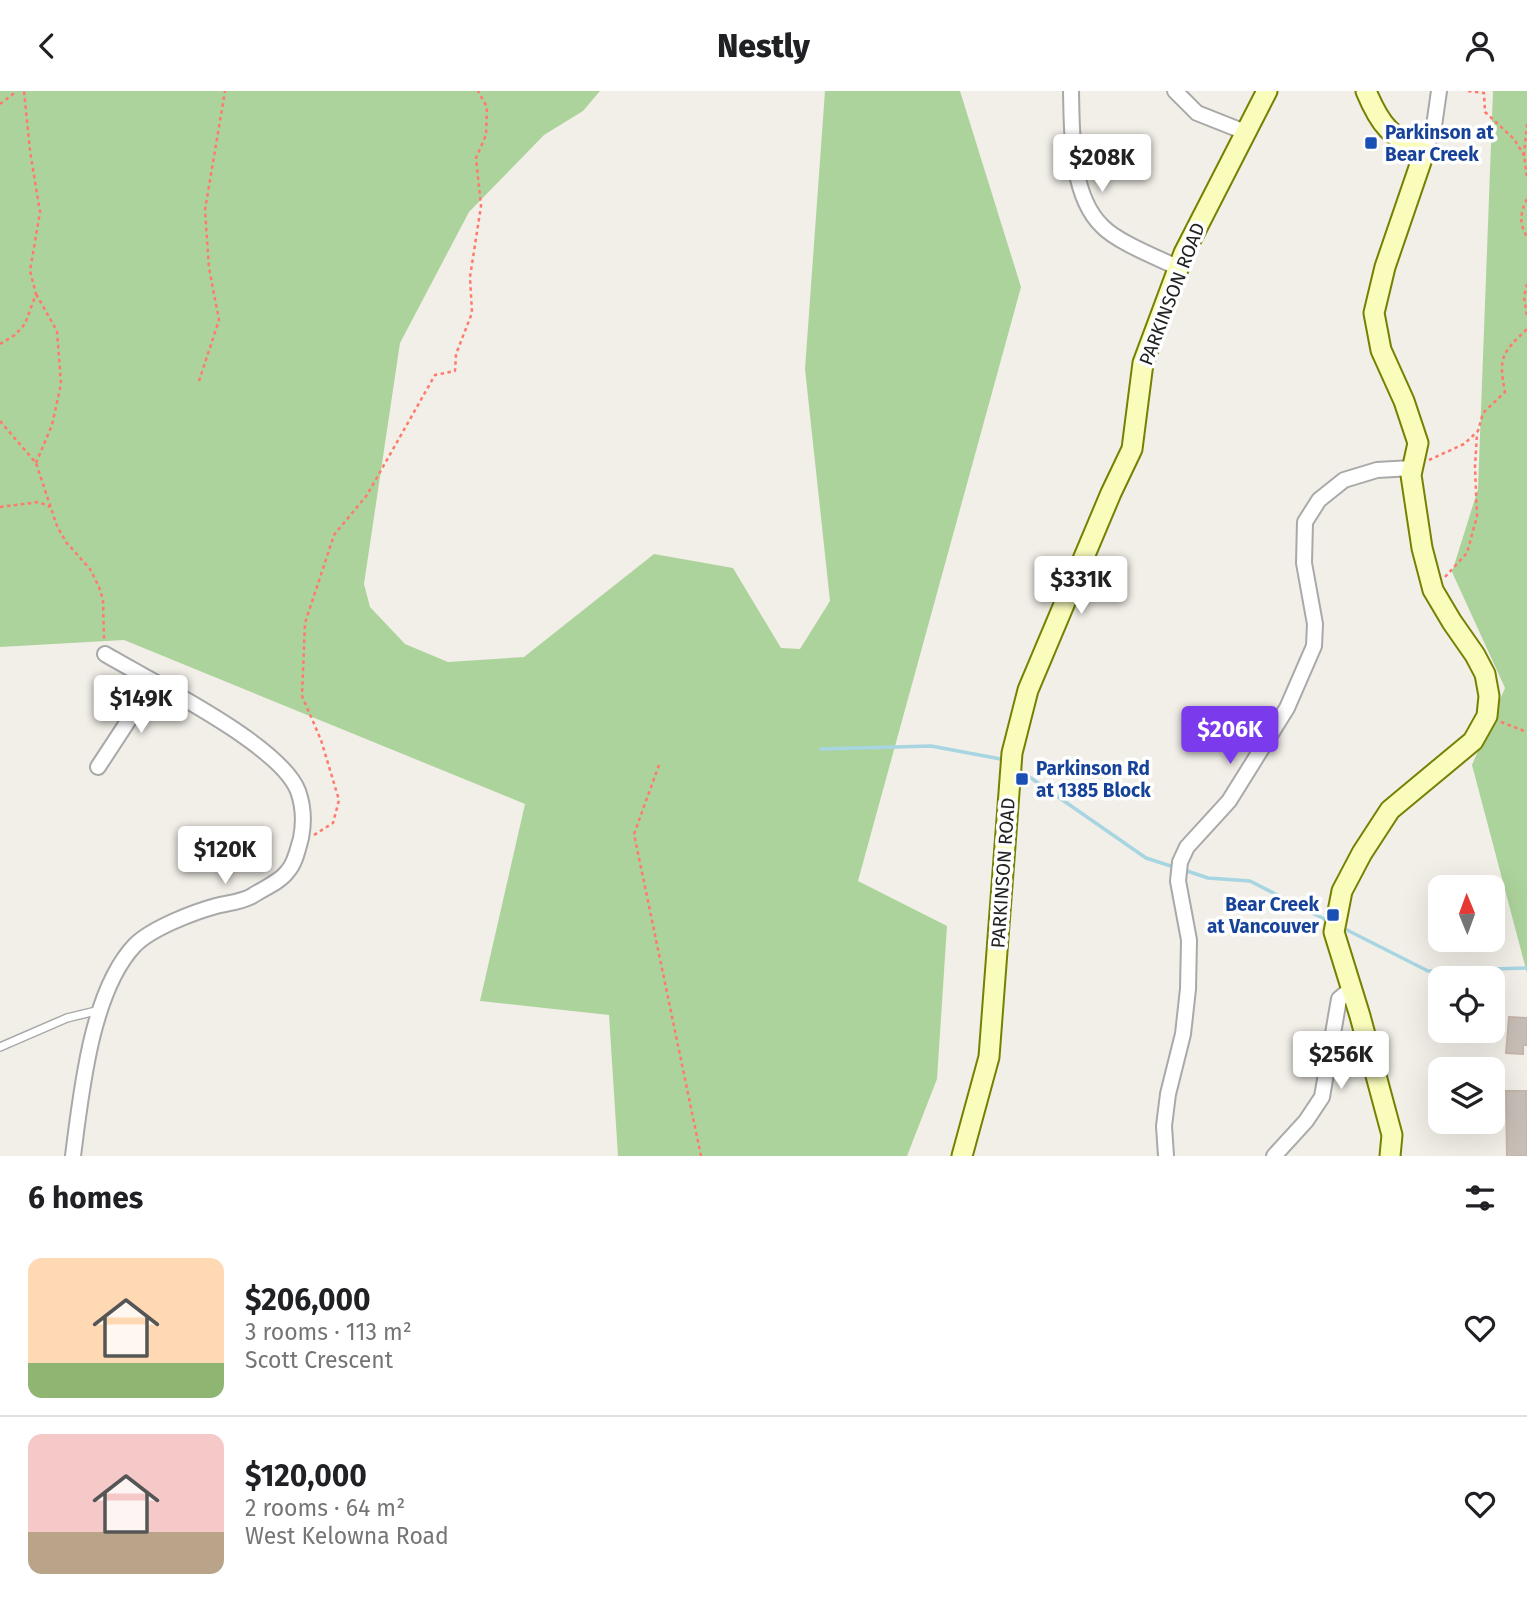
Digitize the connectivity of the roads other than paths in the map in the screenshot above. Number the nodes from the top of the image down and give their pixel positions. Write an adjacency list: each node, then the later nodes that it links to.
1 (1071, 91): 8 (street)
2 (1174, 91): 6 (street)
3 (1267, 91): 6 (street, PARKINSON ROAD)
4 (1366, 91): 7 (street)
5 (1439, 91): 7 (street)
6 (1245, 132): 8 (street, PARKINSON ROAD)
7 (1424, 153): 9 (street)
8 (1179, 268): 17 (street, PARKINSON ROAD)
9 (1412, 468): 13 (street); 18 (street)
10 (104, 654): 11 (street)
11 (153, 683): 12 (street); 14 (street)
12 (98, 767)
13 (1351, 989): 19 (street); 20 (street)
14 (101, 1010): 15 (lane); 16 (street)
15 (0, 1047)
16 (74, 1156)
17 (962, 1156)
18 (1166, 1156)
19 (1274, 1156)
20 (1390, 1156)

